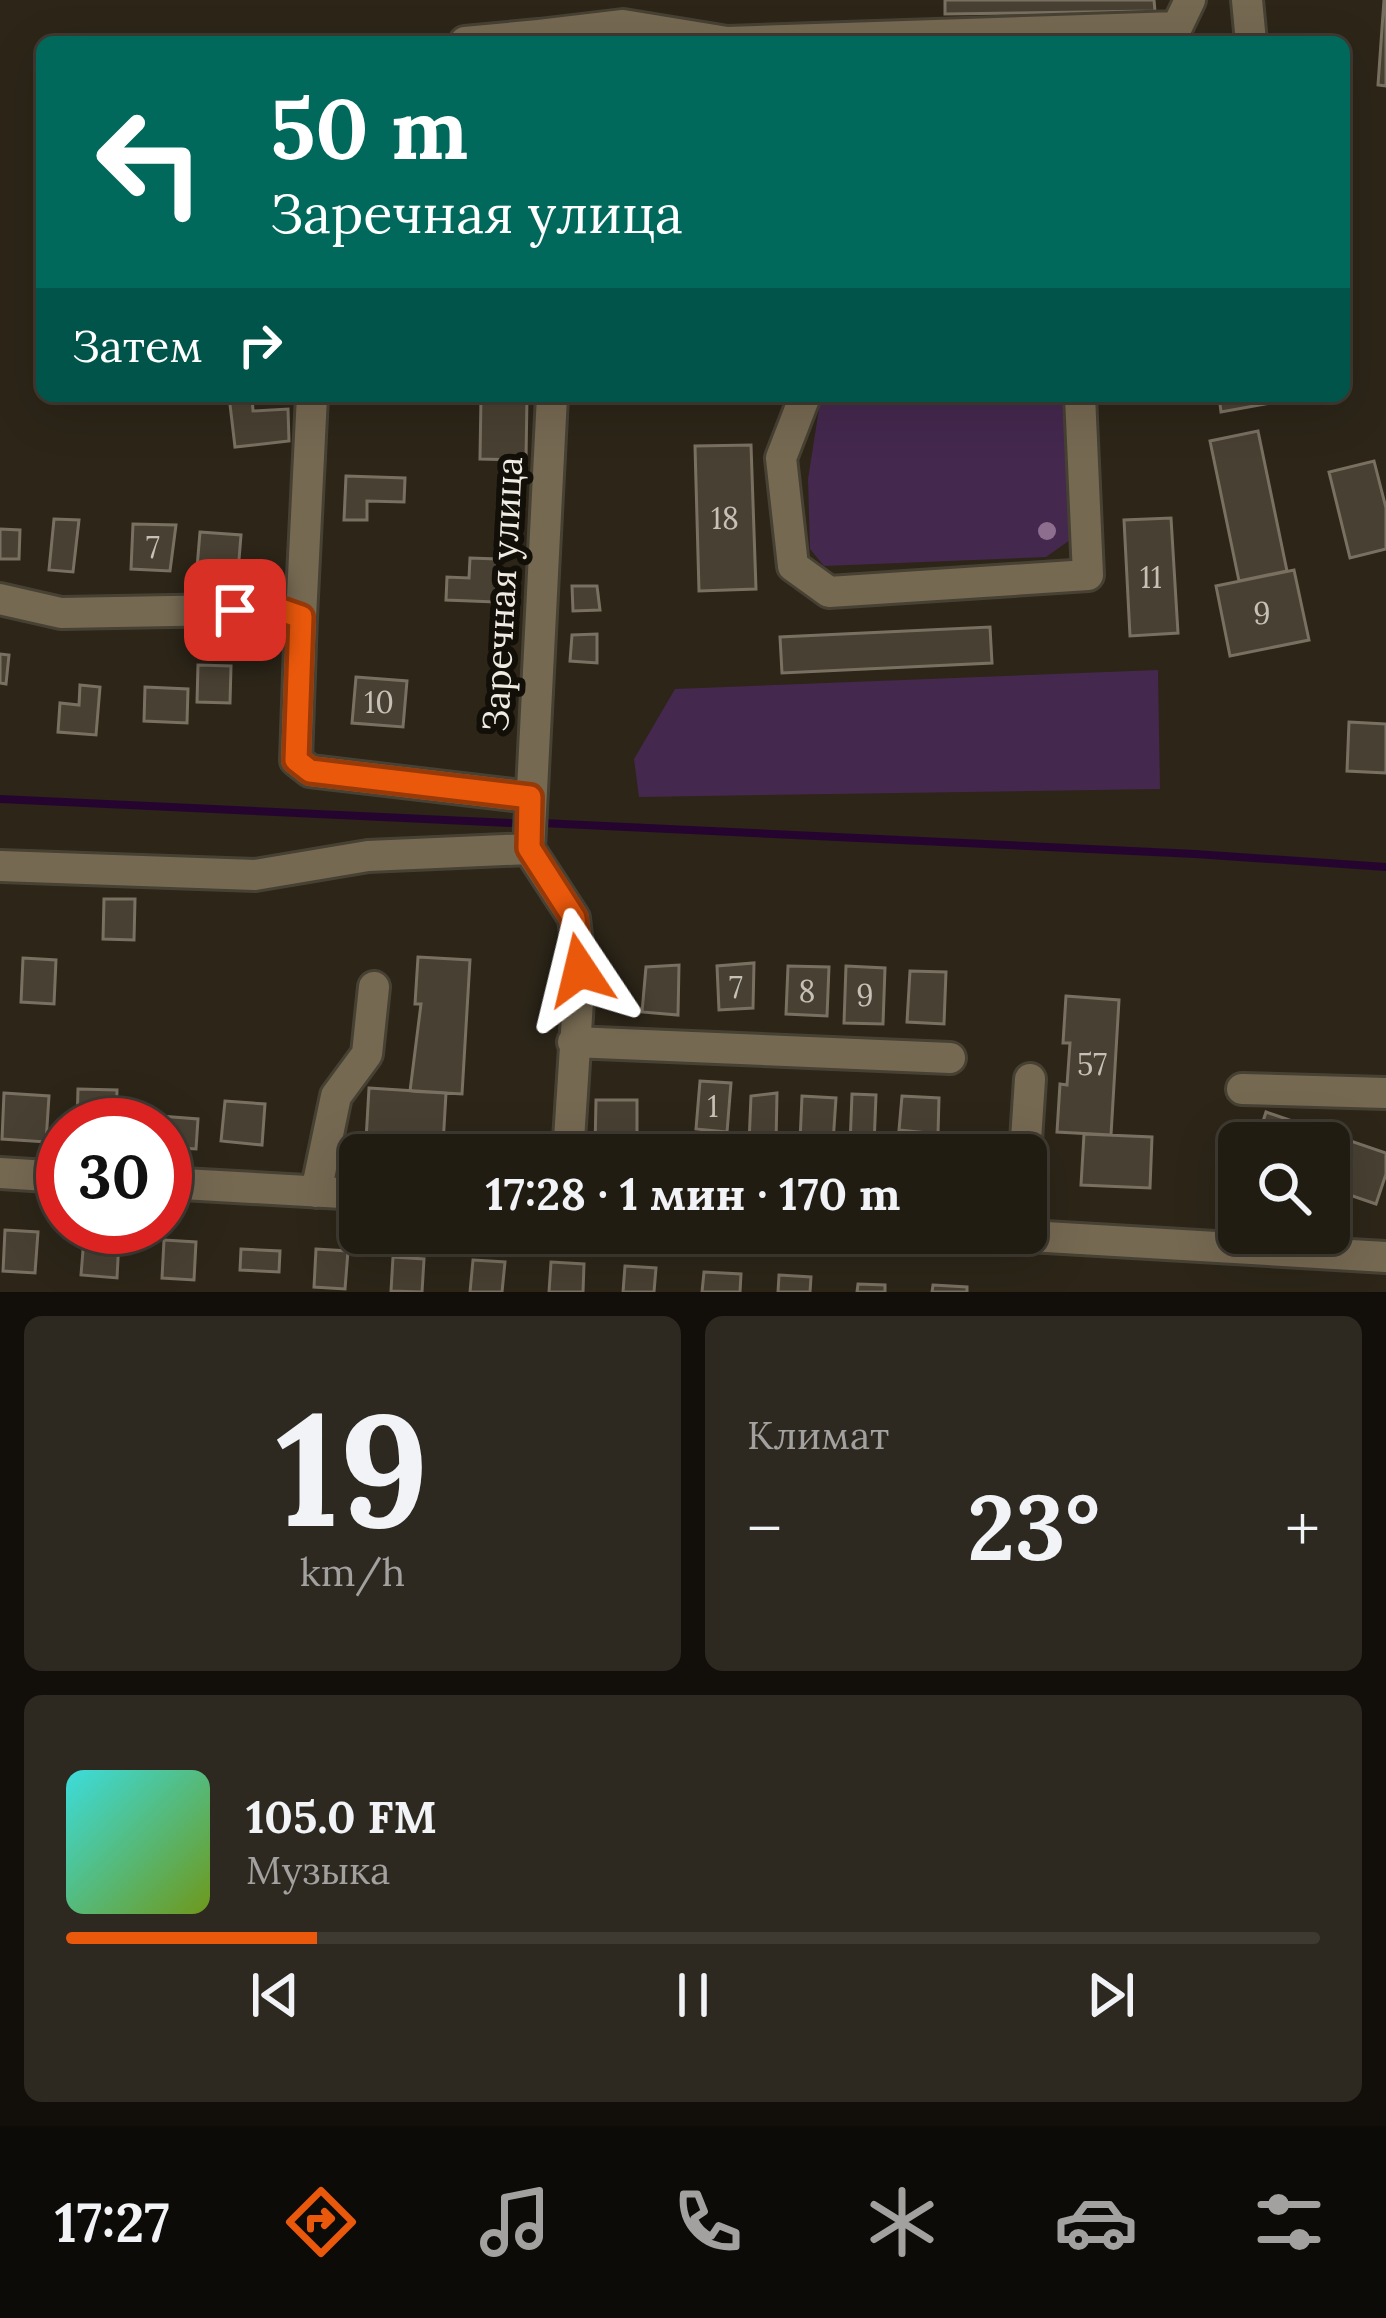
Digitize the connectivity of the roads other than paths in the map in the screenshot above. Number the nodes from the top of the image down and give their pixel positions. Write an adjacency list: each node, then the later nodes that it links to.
1 (1190, 0): 5 (street)
2 (1247, 0): 6 (street)
3 (550, 36): 4 (street)
4 (690, 36)
5 (907, 36)
6 (1250, 36)
7 (312, 402): 12 (street)
8 (552, 402): 13 (street, Заречная улица)
9 (803, 402): 10 (street)
10 (1080, 402)
11 (0, 599): 12 (street)
12 (301, 617): 13 (street)
13 (530, 797): 14 (street, Заречная улица)
14 (529, 848): 15 (street); 17 (street)
15 (0, 866)
16 (374, 987): 27 (street)
17 (573, 1042): 18 (street); 22 (street)
18 (950, 1058)
19 (1030, 1079): 23 (street)
20 (1242, 1089): 21 (street)
21 (1386, 1093)
22 (569, 1134)
23 (1026, 1134)
24 (0, 1173): 25 (street)
25 (36, 1175)
26 (192, 1185): 27 (street)
27 (316, 1192): 28 (street)
28 (339, 1194)
29 (1047, 1236): 30 (street)
30 (1386, 1257)

